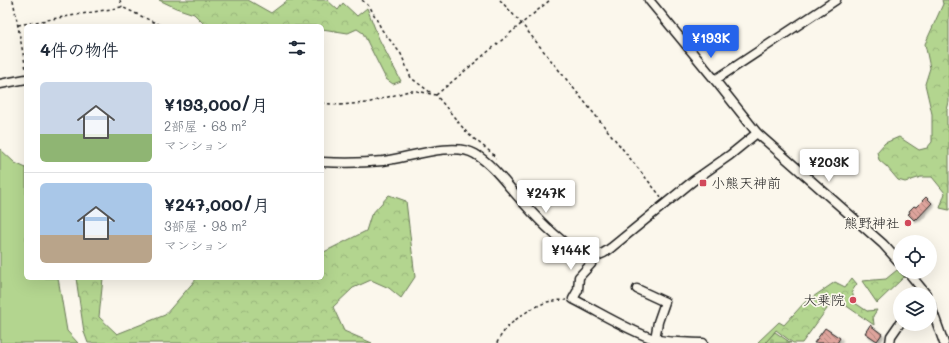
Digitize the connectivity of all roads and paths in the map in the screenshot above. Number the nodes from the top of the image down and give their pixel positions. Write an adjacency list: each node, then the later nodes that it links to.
1 (13, 0): 11 (path)
2 (120, 0): 8 (path)
3 (362, 0): 16 (path)
4 (500, 0): 9 (path)
5 (550, 0): 9 (path)
6 (649, 0): 14 (street)
7 (836, 0): 14 (street)
8 (122, 7): 10 (path); 11 (path)
9 (521, 23): 17 (path); 22 (path)
10 (158, 24)
11 (18, 25): 12 (path)
12 (24, 58)
13 (24, 79): 15 (street)
14 (715, 80): 19 (street)
15 (0, 84)
16 (429, 93): 17 (path); 18 (path)
17 (436, 95): 21 (path)
18 (324, 103)
19 (756, 133): 22 (street); 23 (street)
20 (324, 162): 21 (street)
21 (490, 166): 24 (street)
22 (667, 203): 24 (street)
23 (893, 255)
24 (594, 256): 28 (street)
25 (914, 279): 26 (street)
26 (920, 287)
27 (637, 289): 31 (street)
28 (573, 299): 31 (street); 32 (path)
29 (937, 324): 35 (street)
30 (894, 331): 34 (street)
31 (655, 339): 33 (street)
32 (497, 343)
33 (703, 343)
34 (890, 343)
35 (944, 343)

